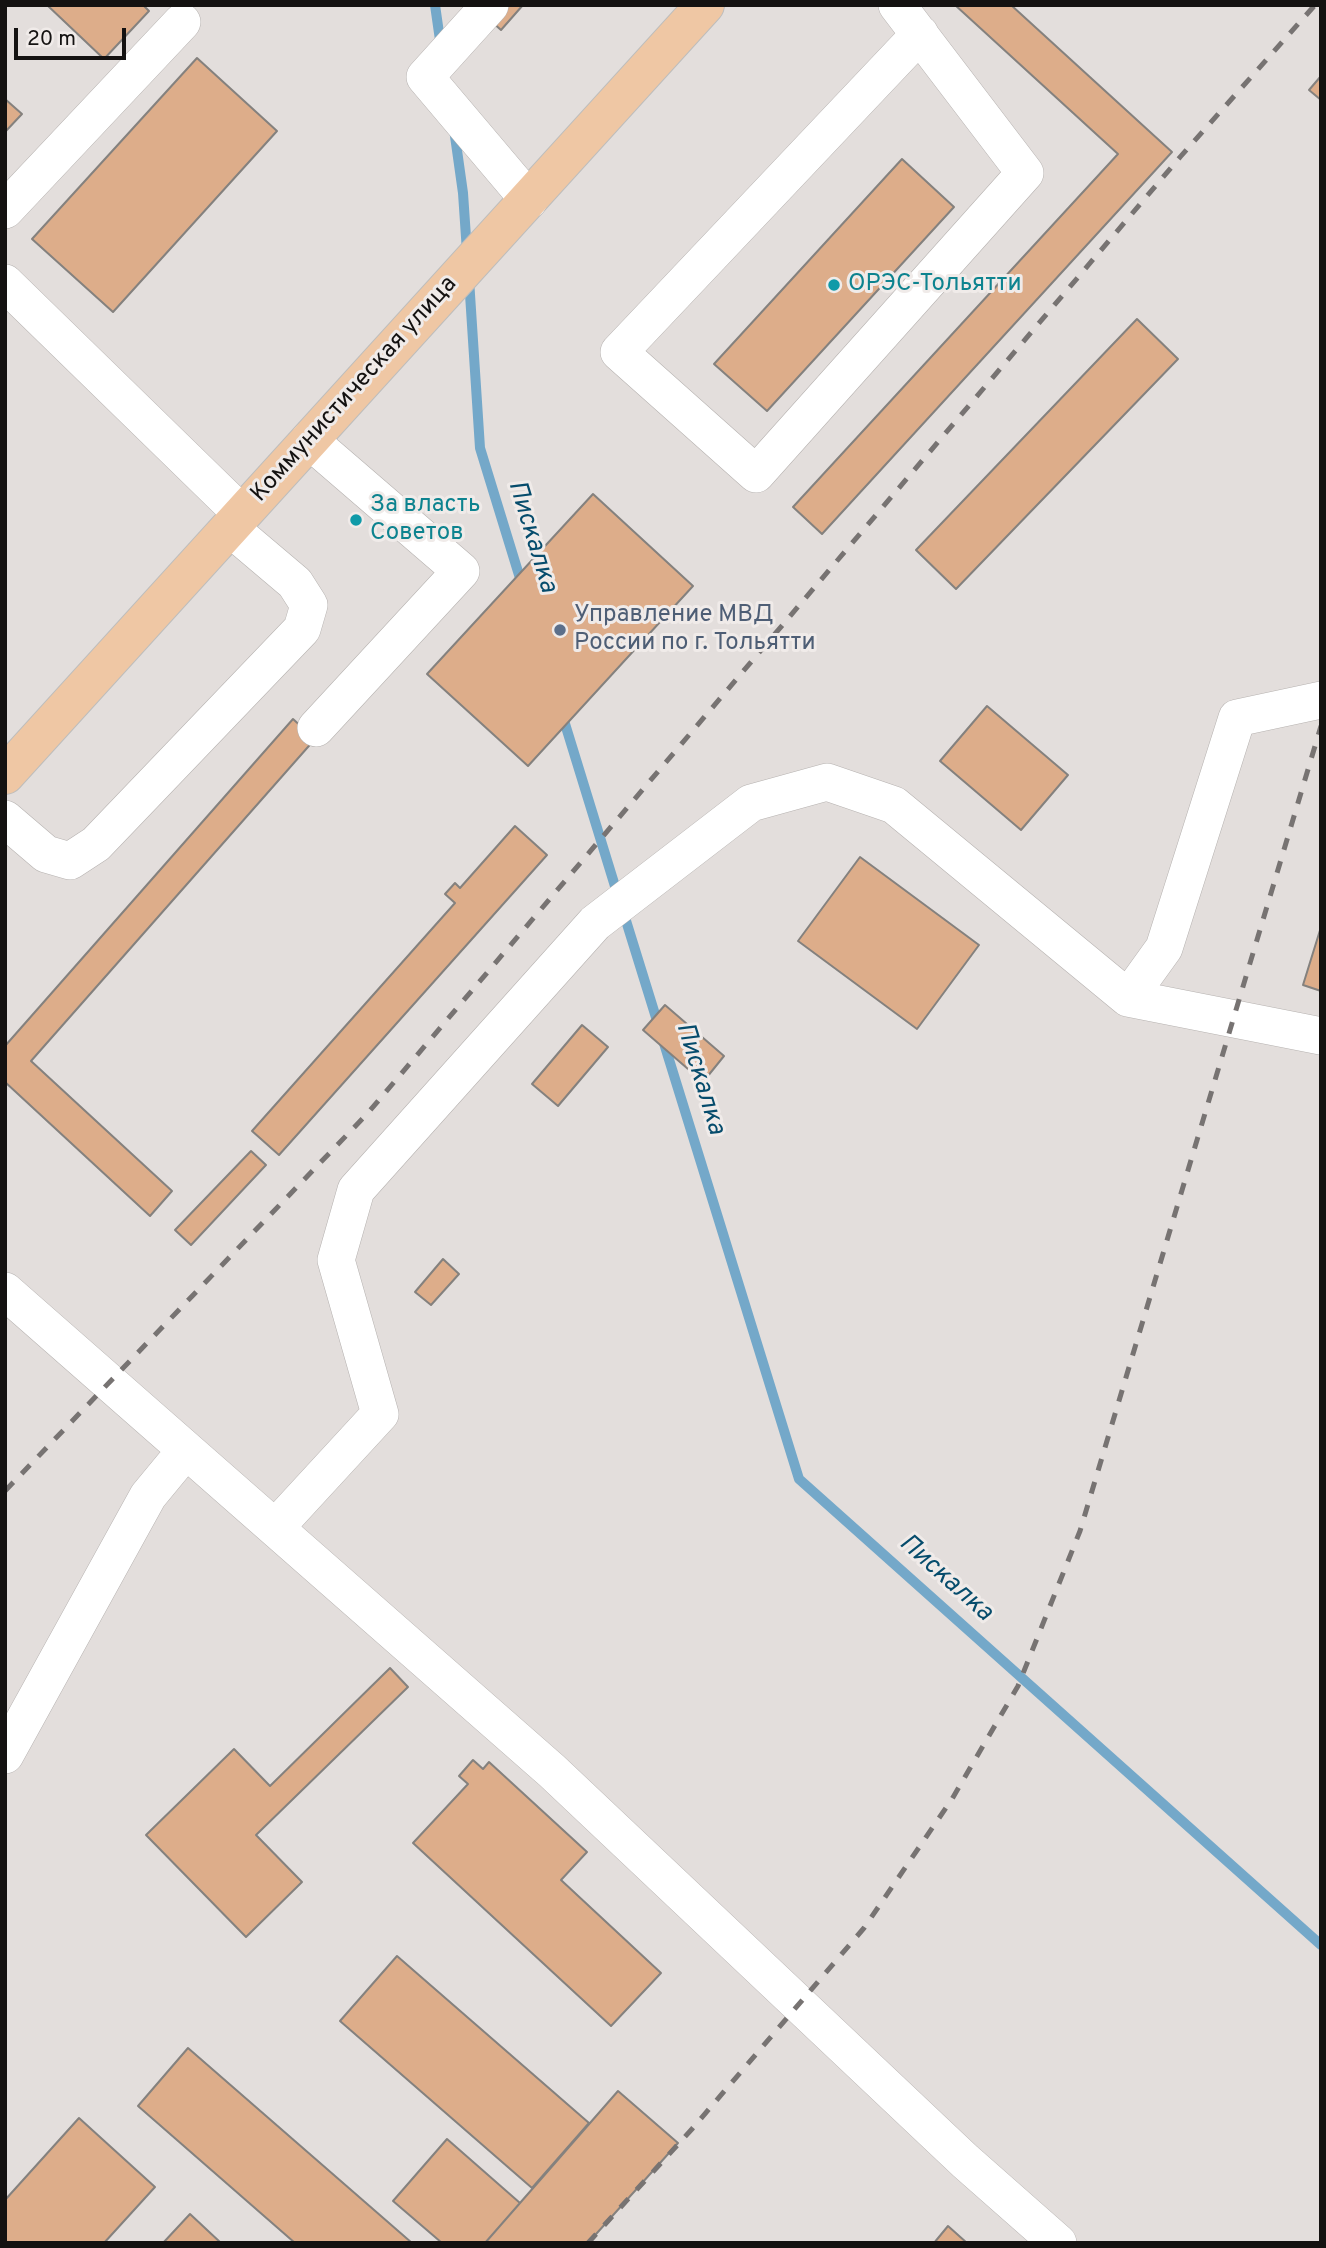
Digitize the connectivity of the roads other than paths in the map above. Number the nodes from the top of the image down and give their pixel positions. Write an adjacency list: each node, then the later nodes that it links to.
1 (490, 5): 6 (street)
2 (705, 5): 6 (main road, Коммунистическая улица)
3 (897, 5): 5 (street)
4 (182, 22): 7 (street)
5 (920, 34): 5 (street)
6 (529, 200): 9 (main road, Коммунистическая улица)
7 (5, 210)
8 (5, 283): 10 (street)
9 (309, 440): 10 (main road, Коммунистическая улица); 12 (street)
10 (236, 521): 13 (main road, Коммунистическая улица); 14 (street)
11 (1321, 700): 15 (street)
12 (316, 728)
13 (5, 775)
14 (5, 820)
15 (1128, 998): 16 (street); 19 (street)
16 (1321, 1036)
17 (5, 1291): 18 (street)
18 (186, 1450): 19 (street); 20 (street)
19 (275, 1528): 21 (street)
20 (5, 1755)
21 (1058, 2243)

